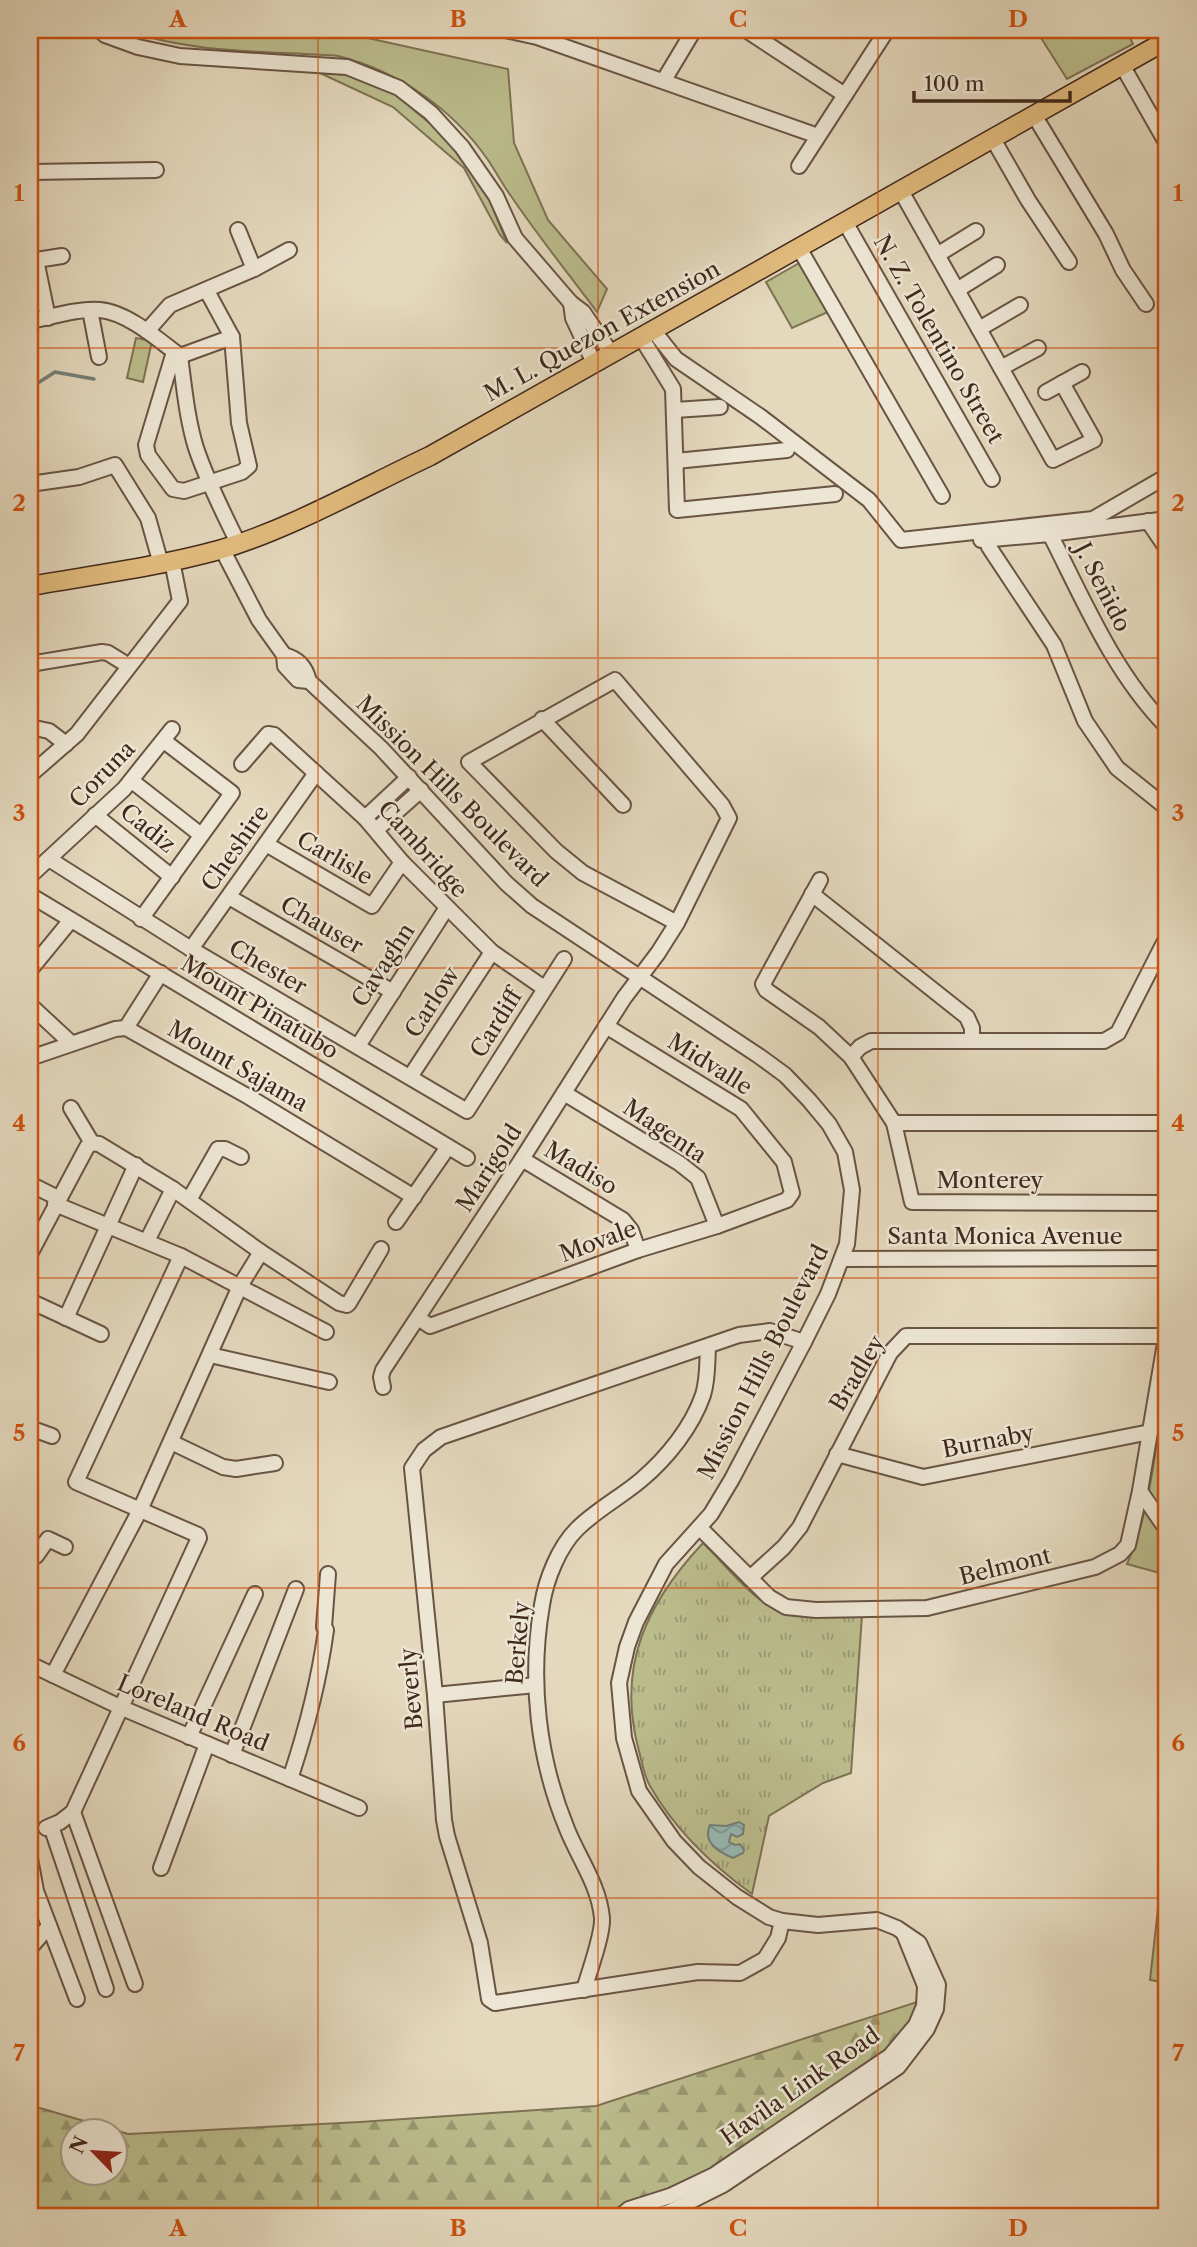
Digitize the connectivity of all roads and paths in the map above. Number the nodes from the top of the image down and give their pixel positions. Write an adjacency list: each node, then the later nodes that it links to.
1 (100, 30): 31 (street)
2 (505, 30): 8 (street)
3 (694, 30): 8 (street)
4 (746, 30): 9 (street)
5 (881, 32): 9 (street)
6 (1167, 40): 7 (main road, M. L. Quezon Extension)
7 (1122, 65): 10 (main road, M. L. Quezon Extension); 13 (street)
8 (664, 80): 11 (street)
9 (845, 95): 11 (street)
10 (1034, 115): 12 (main road, M. L. Quezon Extension); 32 (street)
11 (818, 135): 14 (street)
12 (993, 139): 17 (main road, M. L. Quezon Extension); 26 (street)
13 (1167, 144)
14 (799, 166)
15 (156, 170): 16 (street)
16 (30, 172)
17 (901, 191): 18 (main road, M. L. Quezon Extension); 23 (street)
18 (845, 222): 21 (main road, M. L. Quezon Extension); 55 (street, N. Z. Tolentino Street)
19 (238, 230): 28 (street)
20 (976, 231): 23 (street)
21 (799, 248): 39 (main road, M. L. Quezon Extension); 59 (street)
22 (289, 250): 28 (street)
23 (937, 255): 29 (street)
24 (62, 256): 25 (street)
25 (33, 261): 35 (street)
26 (1069, 262)
27 (997, 265): 29 (street)
28 (254, 270): 30 (street)
29 (957, 290): 37 (street)
30 (207, 291): 38 (street); 40 (street)
31 (571, 303): 42 (street); 45 (street)
32 (1146, 304)
33 (1020, 305): 37 (street)
34 (90, 310): 35 (street); 38 (street); 44 (street)
35 (48, 318): 36 (street)
36 (30, 321)
37 (979, 328): 46 (street)
38 (147, 331): 43 (street)
39 (647, 333): 42 (main road, M. L. Quezon Extension); 51 (street); 63 (street)
40 (232, 337): 43 (street); 57 (street)
41 (1038, 348): 46 (street)
42 (611, 353): 45 (main road, M. L. Quezon Extension)
43 (177, 354): 57 (street, Mission Hills Boulevard); 57 (street)
44 (99, 357)
45 (594, 363): 65 (main road, M. L. Quezon Extension)
46 (1001, 368): 48 (street)
47 (1082, 372): 48 (street)
48 (1062, 383): 49 (street)
49 (1046, 392)
50 (720, 407): 51 (street)
51 (675, 410): 53 (street)
52 (787, 450): 53 (street)
53 (676, 461): 58 (street)
54 (1167, 476): 63 (street)
55 (992, 479)
56 (30, 484): 67 (street)
57 (210, 484): 65 (street, Mission Hills Boulevard)
58 (835, 494)
59 (942, 496)
60 (1167, 519): 61 (street)
61 (1148, 521): 62 (street); 66 (street)
62 (1050, 534): 64 (street); 73 (street, J. Señido)
63 (936, 536): 64 (street)
64 (988, 540): 82 (street)
65 (230, 546): 67 (main road, M. L. Quezon Extension); 78 (street, Mission Hills Boulevard)
66 (1167, 550)
67 (167, 562): 68 (main road, M. L. Quezon Extension); 70 (street)
68 (30, 586)
69 (30, 664): 70 (street)
70 (129, 666): 74 (street)
71 (542, 719): 81 (street); 99 (street); 99 (street, Marigold)
72 (30, 727): 74 (street)
73 (1167, 727)
74 (66, 744): 77 (street)
75 (242, 764): 76 (street, Cambridge)
76 (316, 773): 84 (street, Cambridge); 87 (street, Cheshire)
77 (30, 775)
78 (409, 777): 80 (street, Mission Hills Boulevard); 84 (street)
79 (132, 781): 83 (street, Coruna); 86 (street); 86 (street, Coruna)
80 (421, 790): 85 (street); 106 (street, Mission Hills Boulevard)
81 (623, 805)
82 (1167, 808)
83 (95, 815): 88 (street, Coruna); 91 (street, Cadiz)
84 (365, 818): 85 (street, Cambridge)
85 (376, 830): 89 (street, Cambridge)
86 (201, 835): 91 (street)
87 (266, 844): 89 (street, Carlisle); 95 (street, Cheshire)
88 (48, 859): 90 (street, Coruna); 97 (street, Chester)
89 (402, 862): 96 (street, Cambridge)
90 (30, 876)
91 (172, 877): 97 (street)
92 (820, 880): 93 (street, Monterey)
93 (812, 894): 112 (street); 115 (street, Monterey)
94 (30, 895): 98 (street, Mount Pinatubo)
95 (229, 897): 101 (street, Cheshire); 108 (street, Chauser)
96 (446, 909): 102 (street, Cambridge); 108 (street, Cavaghn)
97 (141, 919): 101 (street, Chester)
98 (71, 920): 104 (street); 105 (street, Mount Pinatubo)
99 (677, 923): 106 (street, Marigold)
100 (1167, 937): 112 (street)
101 (191, 949): 114 (street, Chester)
102 (492, 952): 107 (street, Cambridge); 117 (street, Carlow)
103 (564, 959): 107 (street, Cardiff)
104 (30, 970)
105 (161, 973): 111 (street); 124 (street, Mount Pinatubo)
106 (640, 976): 110 (street, Marigold); 146 (street, Mission Hills Boulevard)
107 (544, 988): 120 (street, Cardiff)
108 (393, 992): 114 (street, Cavaghn)
109 (30, 1005): 113 (street)
110 (606, 1026): 118 (street, Marigold); 131 (street, Midvalle)
111 (126, 1028): 113 (street); 132 (street, Mount Sajama)
112 (972, 1041): 115 (street)
113 (71, 1043): 116 (street)
114 (358, 1046): 117 (street, Chester)
115 (851, 1057): 121 (street, Monterey)
116 (30, 1058)
117 (410, 1077): 120 (street, Chester)
118 (564, 1093): 127 (street, Marigold); 138 (street, Magenta)
119 (71, 1108): 123 (street)
120 (467, 1111)
121 (894, 1123): 122 (street); 135 (street, Monterey)
122 (1167, 1123)
123 (92, 1143): 128 (street); 134 (street)
124 (448, 1147): 126 (street, Mount Pinatubo); 132 (street)
125 (241, 1157): 133 (street)
126 (467, 1158)
127 (522, 1159): 142 (street, Madiso); 150 (street, Marigold)
128 (136, 1164): 130 (street); 137 (street)
129 (30, 1184): 134 (street)
130 (173, 1189): 133 (street); 139 (street)
131 (792, 1193): 138 (street, Movale)
132 (414, 1197): 136 (street)
133 (188, 1200): 143 (street)
134 (57, 1201): 137 (street); 141 (street)
135 (1167, 1203)
136 (396, 1222)
137 (108, 1226): 139 (street); 149 (street)
138 (717, 1226): 142 (street, Movale)
139 (146, 1241): 144 (street)
140 (381, 1249): 143 (street)
141 (31, 1250)
142 (638, 1250): 150 (street, Movale)
143 (261, 1252): 147 (street)
144 (181, 1256): 147 (street); 166 (street)
145 (1167, 1258): 146 (street, Santa Monica Avenue)
146 (842, 1259): 154 (street, Mission Hills Boulevard)
147 (240, 1286): 151 (street); 156 (street)
148 (30, 1301): 149 (street)
149 (66, 1318): 153 (street)
150 (418, 1318): 158 (street, Marigold)
151 (327, 1332)
152 (1167, 1333): 160 (street, Belmont); 163 (street, Bradley)
153 (101, 1334)
154 (804, 1342): 155 (street, Beverly); 167 (street, Mission Hills Boulevard)
155 (708, 1347): 177 (street, Berkely); 178 (street, Beverly)
156 (210, 1355): 157 (street); 162 (street)
157 (328, 1382)
158 (383, 1387)
159 (30, 1428): 161 (street)
160 (1150, 1432): 163 (street, Burnaby); 165 (street, Belmont)
161 (52, 1436)
162 (172, 1442): 164 (street); 166 (street)
163 (837, 1454): 172 (street, Bradley)
164 (275, 1463)
165 (1140, 1491): 168 (street); 172 (street, Belmont)
166 (139, 1510): 176 (street); 179 (street)
167 (700, 1528): 172 (street, Belmont); 189 (street, Mission Hills Boulevard)
168 (1167, 1530)
169 (65, 1546): 170 (street)
170 (30, 1558)
171 (328, 1574): 183 (street)
172 (750, 1578)
173 (296, 1590): 182 (street)
174 (255, 1594): 180 (street)
175 (30, 1664): 176 (street, Loreland Road)
176 (53, 1675): 179 (street, Loreland Road)
177 (536, 1685): 178 (street); 195 (street, Berkely)
178 (435, 1695): 195 (street, Beverly)
179 (122, 1708): 180 (street, Loreland Road); 185 (street)
180 (189, 1737): 181 (street, Loreland Road)
181 (207, 1744): 182 (street, Loreland Road); 187 (street)
182 (232, 1755): 183 (street, Loreland Road)
183 (289, 1779): 184 (street, Loreland Road)
184 (359, 1808)
185 (74, 1812): 193 (street); 194 (street)
186 (30, 1858): 188 (street)
187 (161, 1868)
188 (33, 1894): 190 (street)
189 (782, 1921): 191 (street, Havila Link Road); 195 (street, Beverly)
190 (49, 1926): 192 (street); 196 (street)
191 (904, 1934): 197 (street, Havila Link Road); 198 (street, Havila Link Road)
192 (30, 1948)
193 (135, 1984)
194 (106, 1989)
195 (584, 1990)
196 (78, 2000)
197 (619, 2217)
198 (647, 2217)

